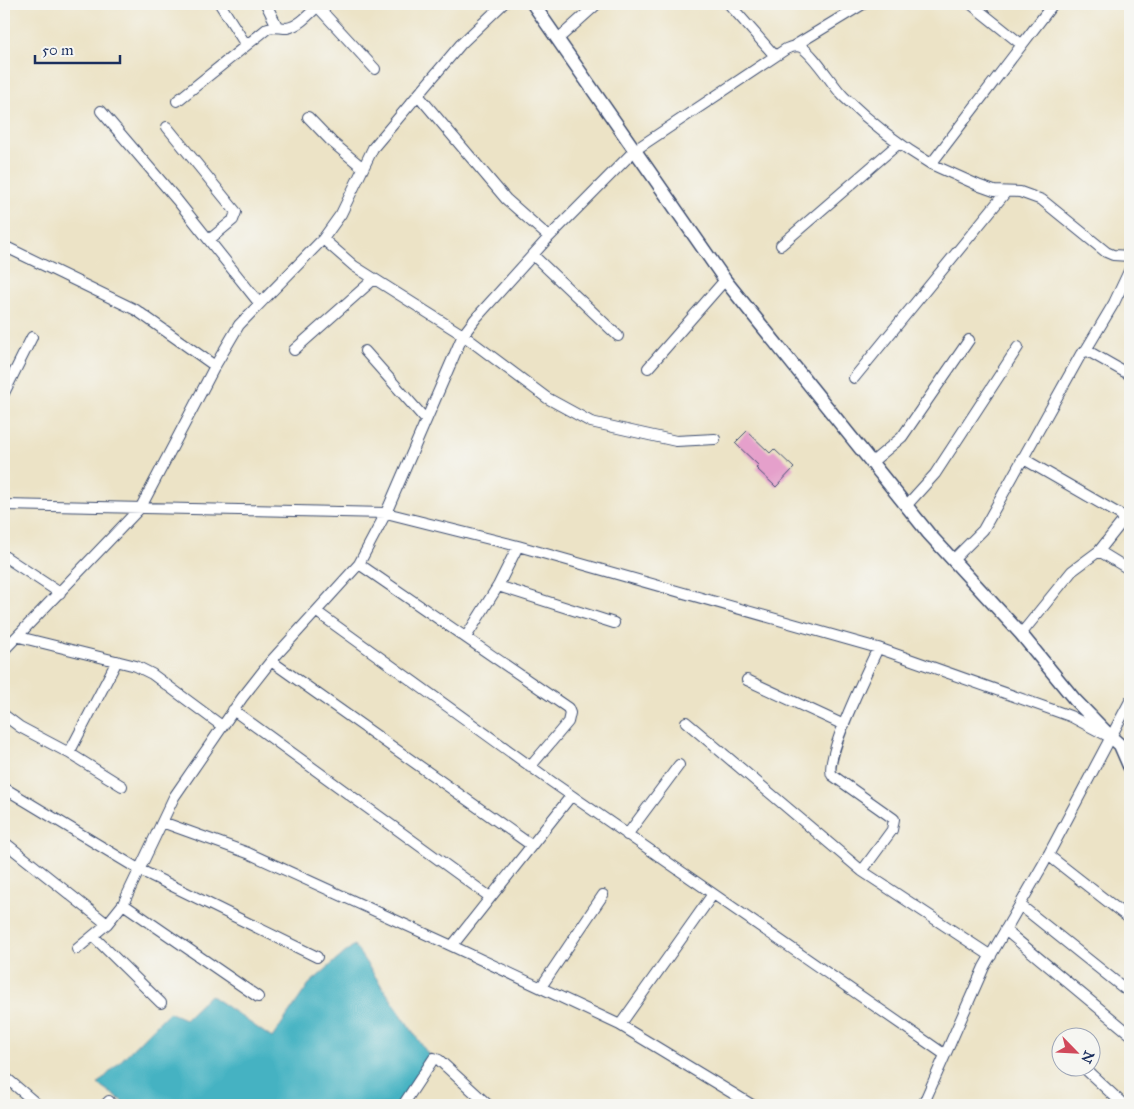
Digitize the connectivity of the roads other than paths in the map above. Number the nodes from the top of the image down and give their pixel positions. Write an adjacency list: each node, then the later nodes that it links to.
1 (220, 4): 15 (street)
2 (266, 4): 12 (street)
3 (503, 4): 19 (street)
4 (533, 4): 13 (street)
5 (597, 4): 13 (street)
6 (729, 4): 17 (street)
7 (863, 4): 11 (street)
8 (971, 4): 14 (street)
9 (1053, 4): 14 (street)
10 (319, 5): 12 (street); 18 (street)
11 (849, 7): 16 (street)
12 (277, 26): 15 (street)
13 (558, 40): 25 (street)
14 (1021, 44): 26 (street)
15 (246, 45): 20 (street)
16 (794, 46): 17 (street); 24 (street)
17 (775, 56): 25 (street)
18 (375, 69)
19 (418, 95): 27 (street); 29 (street)
20 (178, 101)
21 (101, 110): 31 (street)
22 (308, 117): 27 (street)
23 (167, 127): 31 (street)
24 (898, 144): 26 (street); 32 (street)
25 (635, 150): 29 (street); 38 (street)
26 (931, 164): 28 (street)
27 (363, 168): 30 (street)
28 (1006, 192): 35 (street); 52 (street)
29 (549, 237): 34 (street)
30 (323, 239): 37 (street); 39 (street)
31 (209, 240): 39 (street)
32 (781, 244)
33 (4, 246): 48 (street)
34 (533, 255): 40 (street); 41 (street)
35 (1130, 256)
36 (1130, 268): 46 (street)
37 (374, 278): 40 (street); 45 (street)
38 (725, 280): 49 (street); 57 (street)
39 (259, 303): 48 (street)
40 (463, 335): 54 (street); 55 (street)
41 (618, 336)
42 (32, 337): 51 (street)
43 (969, 340): 57 (street)
44 (1018, 348): 59 (street)
45 (294, 350)
46 (1086, 350): 50 (street); 56 (street)
47 (365, 352): 54 (street)
48 (215, 366): 60 (street)
49 (648, 368)
50 (1130, 375)
51 (8, 376): 53 (street)
52 (854, 378)
53 (4, 393)
54 (426, 420): 61 (street)
55 (715, 439)
56 (1022, 458): 62 (street); 66 (street)
57 (872, 463): 59 (street)
58 (4, 505): 60 (street)
59 (906, 506): 66 (street)
60 (141, 507): 61 (street); 70 (street)
61 (386, 513): 63 (street); 67 (street)
62 (1128, 514): 64 (street)
63 (518, 546): 69 (street); 76 (street)
64 (1099, 552): 68 (street); 73 (street)
65 (4, 556): 70 (street)
66 (953, 560): 73 (street)
67 (359, 564): 71 (street); 75 (street)
68 (1130, 570)
69 (498, 586): 72 (street); 75 (street)
70 (60, 593): 74 (street)
71 (317, 612): 79 (street); 91 (street)
72 (614, 622)
73 (1021, 634): 87 (street)
74 (19, 637): 77 (street); 78 (street)
75 (466, 637): 91 (street)
76 (878, 648): 85 (street); 87 (street)
77 (4, 650)
78 (117, 661): 86 (street); 89 (street)
79 (271, 661): 82 (street); 99 (street)
80 (748, 680): 85 (street)
81 (1130, 701): 87 (street)
82 (233, 710): 86 (street); 105 (street)
83 (4, 715): 89 (street)
84 (686, 722): 102 (street)
85 (844, 725): 102 (street)
86 (222, 726): 96 (street)
87 (1110, 736): 88 (street); 100 (street)
88 (1125, 748): 92 (street)
89 (69, 753): 93 (street)
90 (679, 765): 97 (street)
91 (530, 767): 95 (street)
92 (1130, 768)
93 (122, 786)
94 (4, 788): 101 (street)
95 (571, 796): 97 (street); 99 (street)
96 (162, 822): 101 (street); 112 (street)
97 (627, 835): 103 (street)
98 (4, 842): 109 (street)
99 (531, 845): 105 (street)
100 (1048, 854): 107 (street); 108 (street)
101 (140, 870): 106 (street); 115 (street)
102 (862, 870): 114 (street)
103 (713, 894): 120 (street); 122 (street)
104 (603, 895): 116 (street)
105 (490, 896): 112 (street)
106 (123, 904): 109 (street); 118 (street)
107 (1020, 905): 110 (street); 117 (street)
108 (1130, 919)
109 (107, 924): 111 (street)
110 (1005, 930): 114 (street); 121 (street)
111 (93, 936): 113 (street); 119 (street)
112 (452, 946): 116 (street)
113 (77, 949)
114 (991, 956): 122 (street)
115 (317, 957)
116 (541, 987): 120 (street)
117 (1130, 992)
118 (258, 997)
119 (161, 1003)
120 (620, 1024): 128 (street)
121 (1130, 1034)
122 (944, 1054): 129 (street)
123 (4, 1076): 125 (street)
124 (1093, 1076): 130 (street)
125 (34, 1104)
126 (403, 1105): 127 (street)
127 (488, 1105)
128 (752, 1105)
129 (922, 1105)
130 (1124, 1105)

